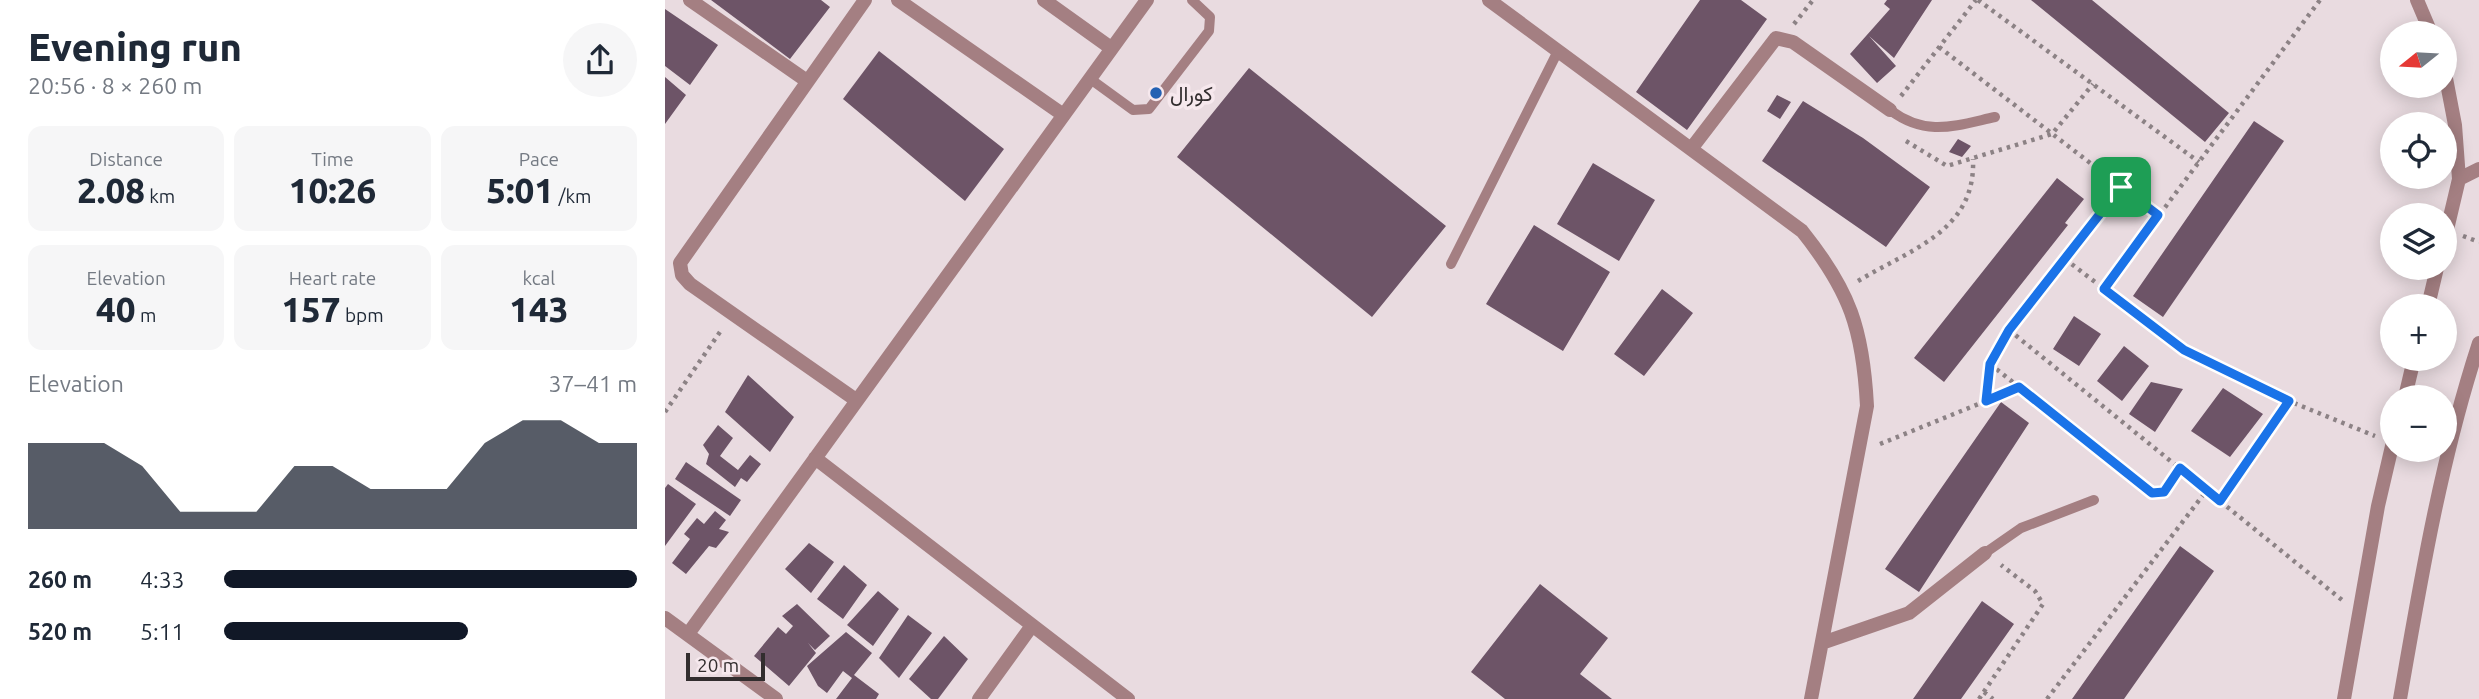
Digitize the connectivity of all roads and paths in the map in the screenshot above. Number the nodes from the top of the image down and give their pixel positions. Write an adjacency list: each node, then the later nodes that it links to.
1 (690, 0): 18 (street)
2 (865, 0): 18 (street)
3 (898, 0): 21 (street)
4 (1044, 0): 15 (street)
5 (1147, 0): 15 (street)
6 (1192, 0): 17 (lane)
7 (1489, 0): 16 (street)
8 (1813, 0): 13 (path)
9 (1977, 0): 14 (path); 25 (path)
10 (2320, 0): 25 (path)
11 (2417, 0): 12 (street)
12 (2426, 21)
13 (1784, 38): 20 (street); 23 (street)
14 (1940, 47): 20 (path); 28 (path)
15 (1111, 48): 17 (street)
16 (1558, 51): 23 (street); 32 (lane)
17 (1089, 78): 21 (street)
18 (807, 81): 35 (street)
19 (2450, 98): 27 (street)
20 (1890, 110): 22 (lane)
21 (1062, 114): 40 (street)
22 (1996, 117)
23 (1691, 149): 34 (street)
24 (1973, 159): 34 (path)
25 (2199, 162): 30 (path)
26 (2479, 169): 27 (street)
27 (2459, 179): 29 (street)
28 (2121, 187): 30 (path); 31 (path)
29 (2453, 203)
30 (2158, 215): 33 (path)
31 (2066, 259): 33 (path); 36 (path)
32 (1451, 264)
33 (2104, 289): 42 (path)
34 (1842, 290): 45 (street)
35 (732, 314): 40 (street); 43 (path)
36 (2009, 330): 38 (path); 48 (path)
37 (2479, 343): 67 (street)
38 (1990, 364): 39 (path); 41 (path)
39 (2019, 387): 41 (path); 48 (path)
40 (856, 400): 46 (street)
41 (1986, 401): 45 (path)
42 (2289, 401): 44 (path); 51 (path)
43 (665, 412)
44 (2379, 437)
45 (1859, 453): 57 (street)
46 (814, 458): 55 (street); 56 (street)
47 (2389, 462): 53 (street)
48 (2180, 468): 49 (path)
49 (2207, 490): 51 (path); 65 (path)
50 (2094, 500): 52 (lane)
51 (2220, 501): 53 (path)
52 (1985, 553): 57 (street); 58 (path)
53 (2360, 614): 66 (street)
54 (665, 618): 56 (street)
55 (1031, 627): 60 (street); 61 (street)
56 (688, 634): 59 (street)
57 (1822, 643): 62 (street)
58 (1984, 692): 63 (path); 64 (path)
59 (776, 699)
60 (979, 699)
61 (1128, 699)
62 (1811, 699)
63 (1979, 699)
64 (1993, 699)
65 (2047, 699)
66 (2344, 699)
67 (2400, 699)

